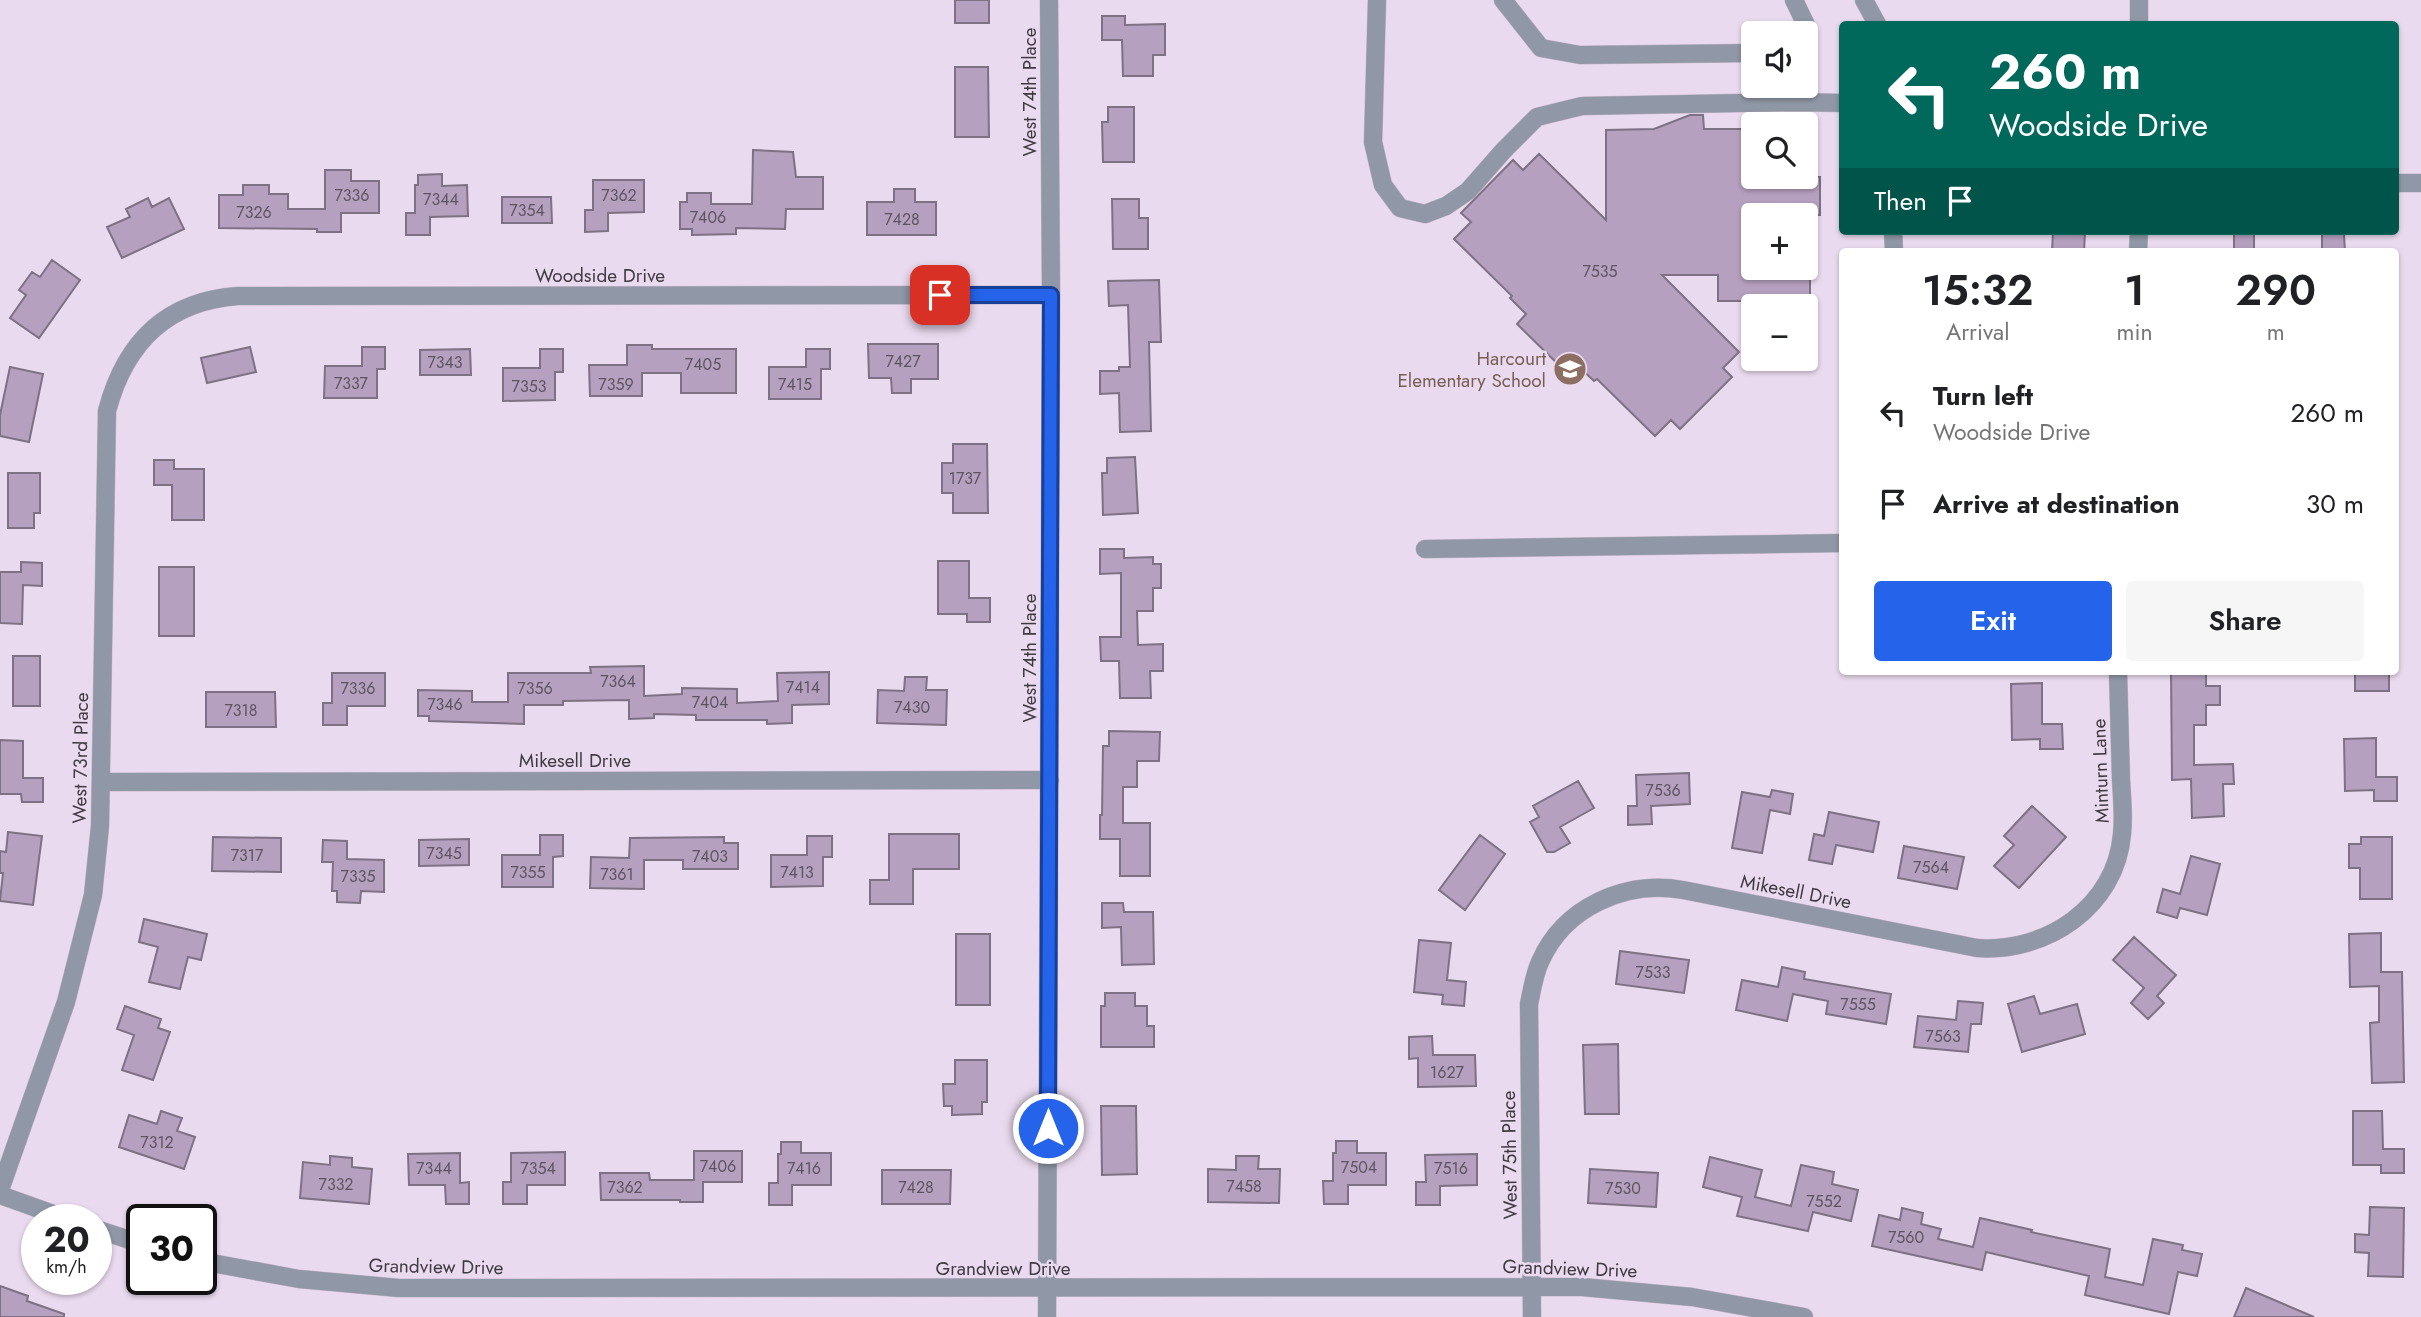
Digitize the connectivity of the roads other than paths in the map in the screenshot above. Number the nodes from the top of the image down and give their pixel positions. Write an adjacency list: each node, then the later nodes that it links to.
1 (1049, 0): 16 (street, West 74th Place)
2 (1377, 0): 11 (street)
3 (1503, 0): 10 (street)
4 (1794, 0): 7 (street)
5 (1864, 0): 8 (street)
6 (2139, 0): 9 (street)
7 (1804, 21)
8 (1875, 21)
9 (2139, 21)
10 (1741, 53)
11 (1741, 97)
12 (1817, 98): 13 (street)
13 (1839, 102)
14 (2399, 183): 15 (street)
15 (2421, 183)
16 (1051, 295): 17 (street, Woodside Drive); 21 (street, West 74th Place)
17 (155, 325): 22 (street, West 73rd Place)
18 (1839, 543): 19 (street)
19 (1425, 549)
20 (2118, 675): 23 (street, Minturn Lane)
21 (1050, 780): 22 (street, Mikesell Drive); 30 (street, West 74th Place)
22 (101, 782): 25 (street, West 73rd Place)
23 (2091, 903): 24 (street, Mikesell Drive)
24 (1531, 993): 29 (street, West 75th Place)
25 (0, 1190)
26 (0, 1195): 27 (street)
27 (25, 1204)
28 (217, 1264): 30 (street, Grandview Drive)
29 (1532, 1286): 30 (street, Grandview Drive); 32 (street, West 75th Place); 33 (street, Grandview Drive)
30 (1047, 1289): 31 (street, West 74th Place)
31 (1047, 1317)
32 (1532, 1317)
33 (1804, 1317)

